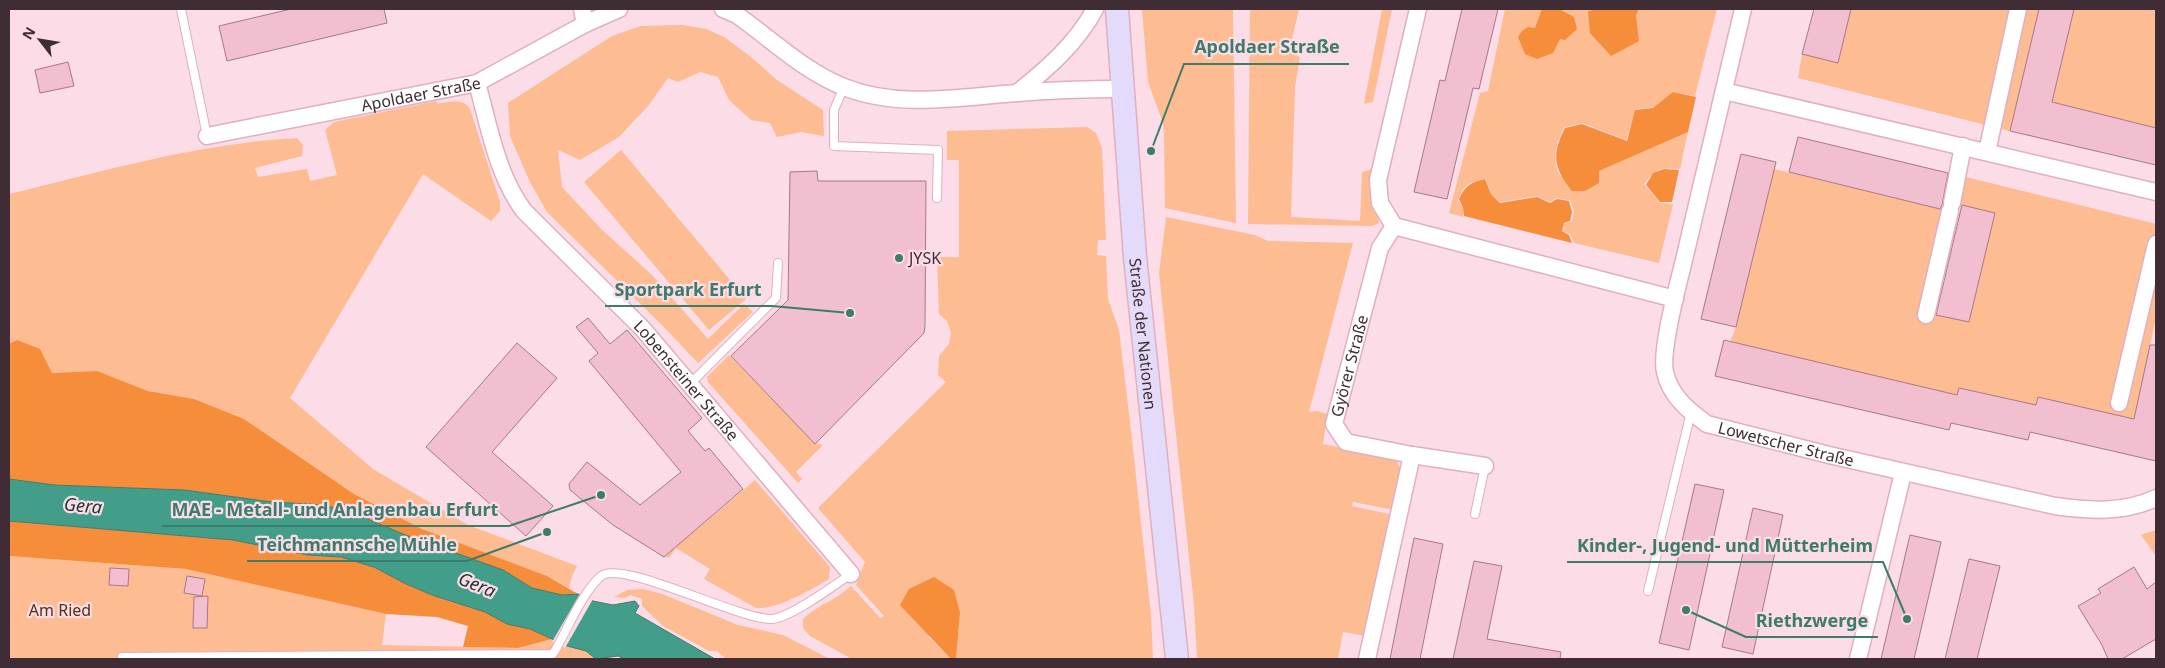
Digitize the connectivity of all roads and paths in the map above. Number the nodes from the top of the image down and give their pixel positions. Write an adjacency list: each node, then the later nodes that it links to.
1 (181, 9): 15 (lane)
2 (619, 9): 9 (street, Apoldaer Straße)
3 (724, 9): 11 (street)
4 (1095, 9): 14 (street)
5 (1117, 9): 12 (main road, Straße der Nationen)
6 (1418, 9): 20 (street)
7 (1743, 9): 13 (street, Lowetscher Straße)
8 (2018, 9): 17 (street)
9 (584, 16): 10 (street, Apoldaer Straße)
10 (477, 83): 15 (street, Apoldaer Straße); 25 (street, Lobensteiner Straße)
11 (844, 87): 14 (street); 19 (lane)
12 (1123, 89): 14 (street); 36 (main road, Straße der Nationen)
13 (1724, 91): 16 (street); 23 (street, Lowetscher Straße)
14 (1017, 93)
15 (207, 136)
16 (1963, 146): 17 (street); 24 (street)
17 (1987, 152): 18 (street)
18 (2156, 192)
19 (937, 198)
20 (1394, 226): 23 (street); 28 (street, Györer Straße)
21 (2156, 244): 26 (street)
22 (778, 263): 25 (lane)
23 (1675, 299): 27 (street, Lowetscher Straße)
24 (1926, 315)
25 (690, 384): 33 (street, Lobensteiner Straße)
26 (2119, 403)
27 (1691, 412): 30 (street, Lowetscher Straße); 34 (lane)
28 (1412, 455): 29 (street, Györer Straße); 37 (street)
29 (1485, 466): 32 (lane)
30 (1903, 473): 31 (street, Lowetscher Straße); 38 (street)
31 (2156, 498)
32 (1475, 514)
33 (851, 574): 35 (lane)
34 (1648, 591)
35 (122, 657)
36 (1177, 659)
37 (1367, 659)
38 (1858, 659)

